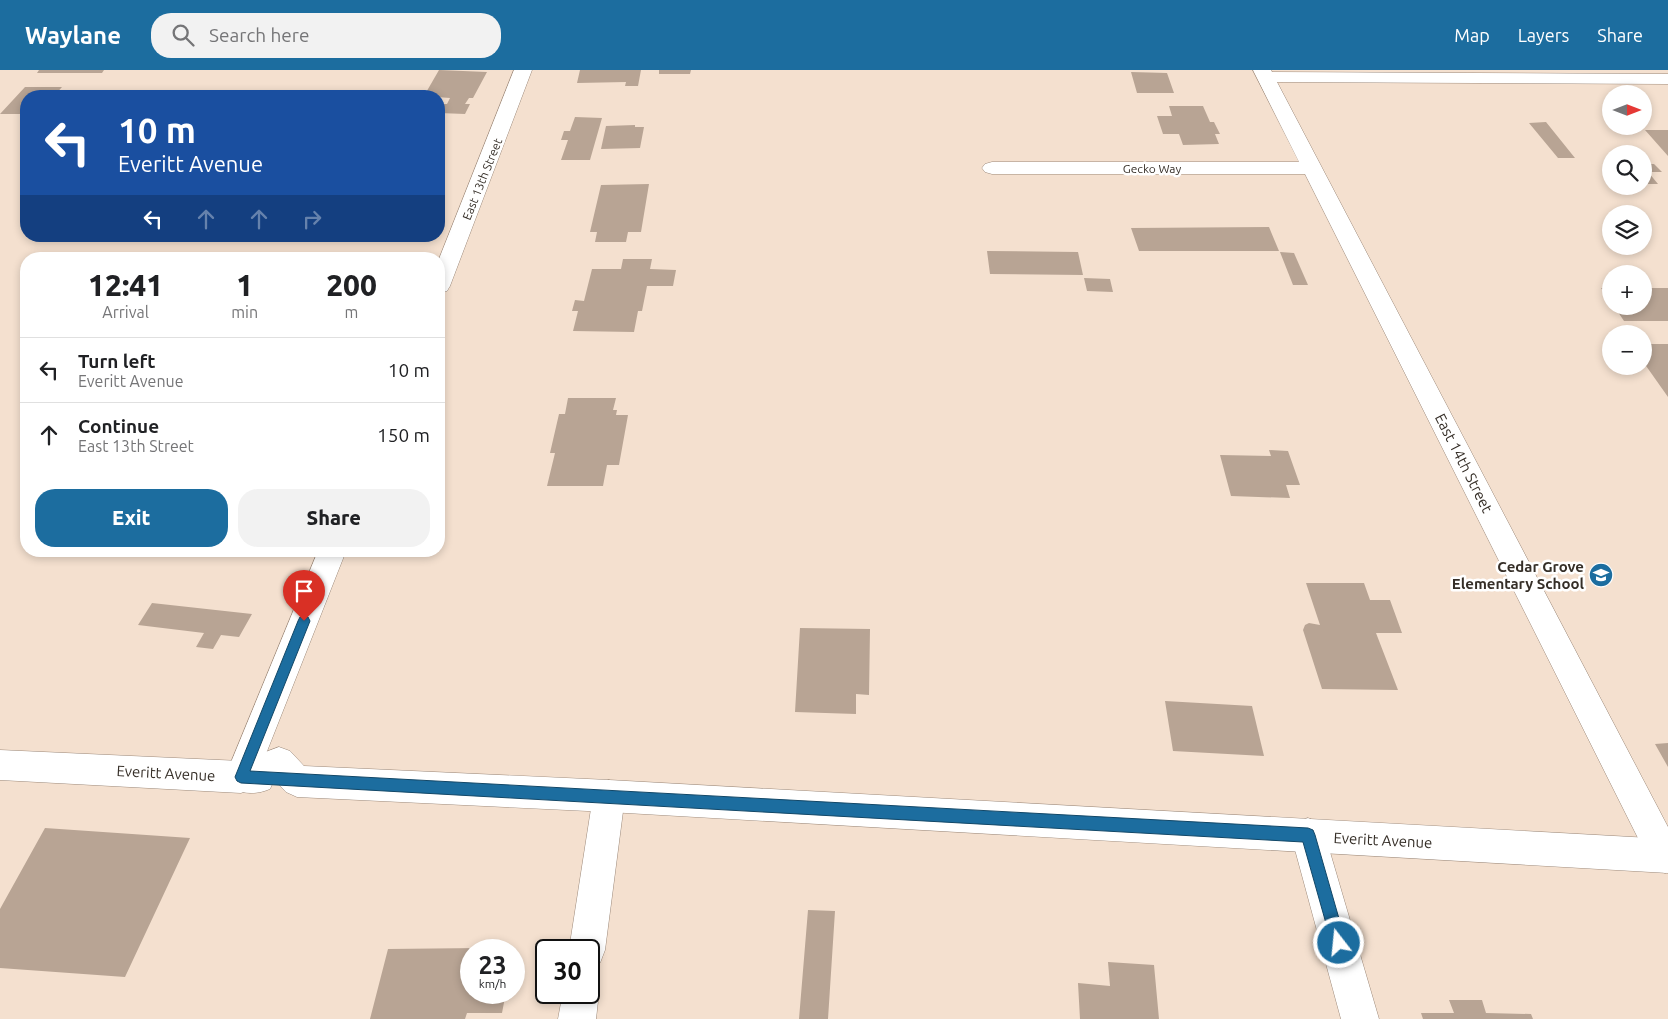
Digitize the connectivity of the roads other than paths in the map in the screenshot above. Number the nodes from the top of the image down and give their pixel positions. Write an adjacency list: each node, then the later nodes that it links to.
1 (523, 70): 6 (street, East 13th Street)
2 (1264, 73): 3 (street); 5 (street, East 14th Street)
3 (1668, 79)
4 (992, 168): 5 (street, Gecko Way)
5 (1312, 168): 12 (street, East 14th Street)
6 (445, 271)
7 (330, 557): 9 (street)
8 (0, 765): 9 (street, Everitt Avenue)
9 (241, 777): 10 (street, Everitt Avenue)
10 (609, 796): 11 (street, Everitt Avenue); 13 (street)
11 (1308, 835): 12 (street, Everitt Avenue); 16 (street)
12 (1667, 856)
13 (589, 939)
14 (579, 1004): 15 (street)
15 (577, 1019)
16 (1360, 1019)

